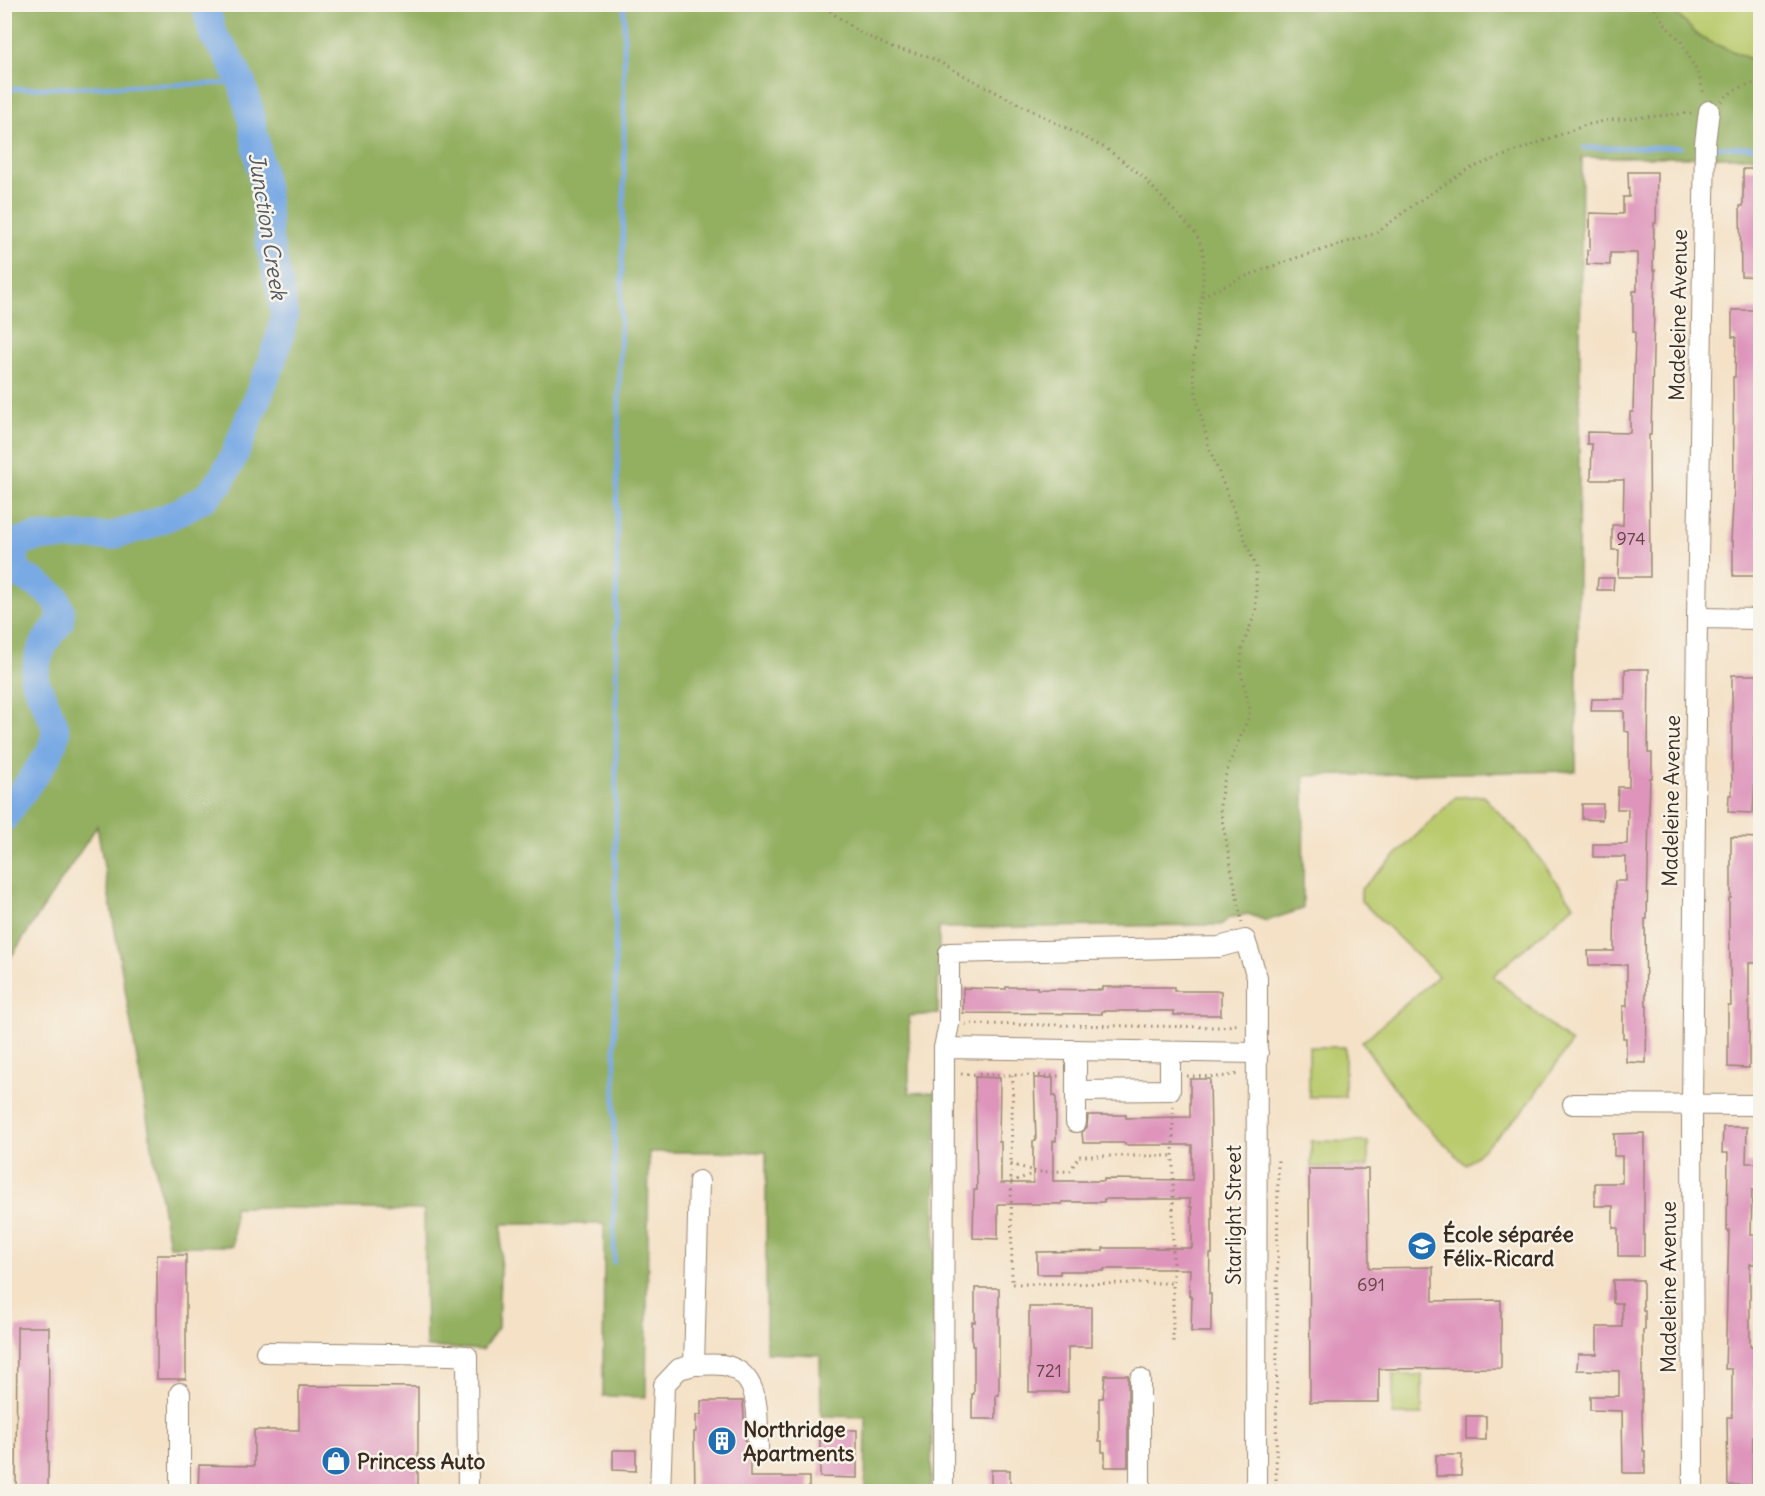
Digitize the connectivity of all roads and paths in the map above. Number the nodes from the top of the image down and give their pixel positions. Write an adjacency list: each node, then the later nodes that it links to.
1 (820, 4): 5 (path)
2 (1651, 4): 4 (path)
3 (1761, 81): 4 (path)
4 (1709, 111): 5 (path); 6 (street, Madeleine Avenue)
5 (1202, 296): 8 (path)
6 (1697, 618): 7 (street); 21 (street, Madeleine Avenue)
7 (1761, 619)
8 (1245, 940): 9 (street); 14 (street, Starlight Street)
9 (949, 1024): 10 (path); 11 (street)
10 (1242, 1024)
11 (944, 1048): 12 (street); 15 (street)
12 (1076, 1051): 13 (street); 18 (street)
13 (1170, 1052): 14 (street); 19 (street)
14 (1258, 1053): 42 (street, Starlight Street)
15 (943, 1073): 17 (path); 40 (street)
16 (1242, 1074): 19 (path)
17 (1013, 1075): 18 (path); 26 (path)
18 (1076, 1083): 19 (street); 23 (street)
19 (1170, 1083): 24 (path)
20 (1573, 1104): 21 (street)
21 (1692, 1104): 22 (street); 44 (street, Madeleine Avenue)
22 (1761, 1105)
23 (1076, 1122)
24 (1173, 1156): 27 (path); 30 (path)
25 (1278, 1159): 43 (path)
26 (1011, 1164): 27 (path); 29 (path)
27 (1037, 1172): 29 (path)
28 (699, 1181): 33 (street)
29 (1011, 1182): 30 (path)
30 (1173, 1283): 31 (path)
31 (1173, 1344)
32 (266, 1352): 38 (street)
33 (694, 1365): 36 (street); 39 (street)
34 (1140, 1379): 41 (street)
35 (180, 1393): 37 (street)
36 (758, 1449)
37 (180, 1491)
38 (468, 1491)
39 (660, 1491)
40 (944, 1491)
41 (1140, 1491)
42 (1256, 1491)
43 (1276, 1491)
44 (1693, 1491)

